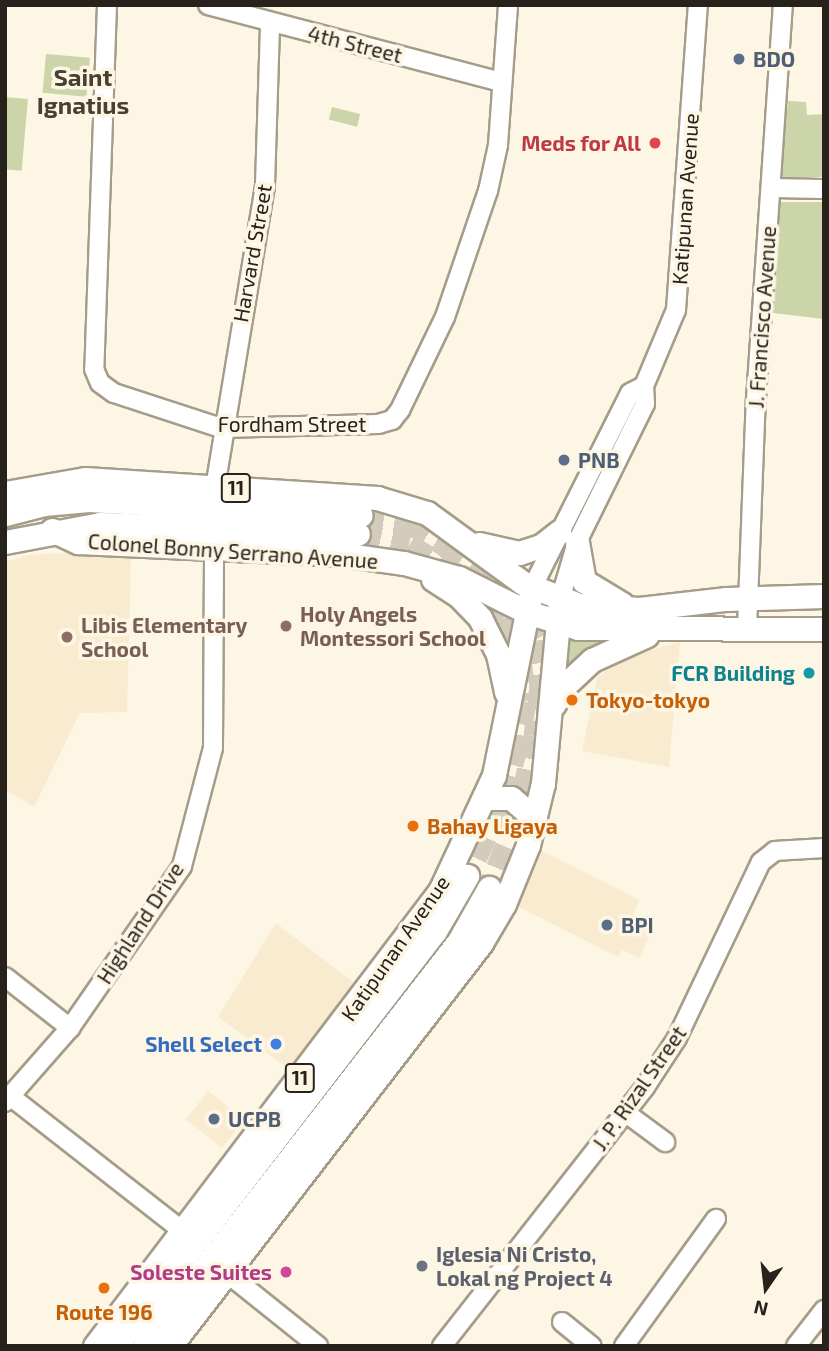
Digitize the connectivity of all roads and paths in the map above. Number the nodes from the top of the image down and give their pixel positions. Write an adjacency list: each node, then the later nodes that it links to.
1 (107, 5): 10 (street, Fordham Street)
2 (208, 5): 6 (street, 4th Street)
3 (508, 5): 7 (street, Fordham Street)
4 (698, 5): 16 (street, Katipunan Avenue)
5 (783, 5): 8 (street, J. Francisco Avenue)
6 (270, 22): 7 (street, 4th Street); 10 (street, Harvard Street)
7 (502, 82): 10 (street, Fordham Street)
8 (771, 188): 9 (street); 22 (street, J. Francisco Avenue)
9 (824, 189)
10 (221, 428): 11 (street, Harvard Street)
11 (216, 482)
12 (5, 493): 15 (main road, 11)
13 (5, 514): 14 (main road, Colonel Bonny Serrano Avenue / 11)
14 (52, 530): 17 (main road, Colonel Bonny Serrano Avenue / 11); 18 (main road, Colonel Bonny Serrano Avenue)
15 (457, 536): 16 (main road); 20 (main road, 11)
16 (568, 537): 20 (street, Katipunan Avenue); 23 (street, Katipunan Avenue); 24 (main road)
17 (5, 542)
18 (214, 548): 19 (main road, Colonel Bonny Serrano Avenue); 39 (street, Highland Drive)
19 (388, 560): 25 (main road, Colonel Bonny Serrano Avenue); 31 (main road)
20 (532, 588): 23 (main road, 11); 25 (main road, Katipunan Avenue / 11)
21 (824, 597): 22 (main road)
22 (749, 598): 24 (main road); 27 (street, J. Francisco Avenue)
23 (560, 600): 24 (main road); 26 (main road, Katipunan Avenue)
24 (631, 608)
25 (527, 612): 26 (main road, Colonel Bonny Serrano Avenue); 31 (main road, Katipunan Avenue / 11)
26 (558, 623): 29 (main road, Colonel Bonny Serrano Avenue); 30 (main road, Katipunan Avenue)
27 (747, 629): 28 (main road, Colonel Bonny Serrano Avenue); 29 (main road, Colonel Bonny Serrano Avenue)
28 (824, 629)
29 (667, 630): 30 (main road)
30 (551, 710): 33 (main road, Katipunan Avenue)
31 (508, 722): 32 (main road, Katipunan Avenue / 11)
32 (489, 788): 33 (main road); 34 (main road); 44 (main road, Katipunan Avenue / 11)
33 (541, 790): 34 (main road, Katipunan Avenue)
34 (535, 818): 45 (main road, Katipunan Avenue)
35 (824, 848): 41 (street, J. P. Rizal Street)
36 (467, 876): 49 (main road, Katipunan Avenue / 11)
37 (489, 888): 50 (main road, Katipunan Avenue / 11)
38 (5, 978): 39 (street)
39 (70, 1028): 40 (street, Highland Drive)
40 (7, 1099): 44 (street)
41 (626, 1113): 42 (street); 53 (street, J. P. Rizal Street)
42 (665, 1142)
43 (716, 1219): 55 (street)
44 (183, 1231): 48 (main road, Katipunan Avenue / 11)
45 (227, 1273): 51 (main road, Katipunan Avenue); 52 (street)
46 (824, 1310): 56 (street)
47 (562, 1322): 54 (street)
48 (95, 1346)
49 (116, 1346)
50 (145, 1346)
51 (170, 1346)
52 (318, 1346)
53 (442, 1346)
54 (592, 1346)
55 (624, 1346)
56 (796, 1346)

